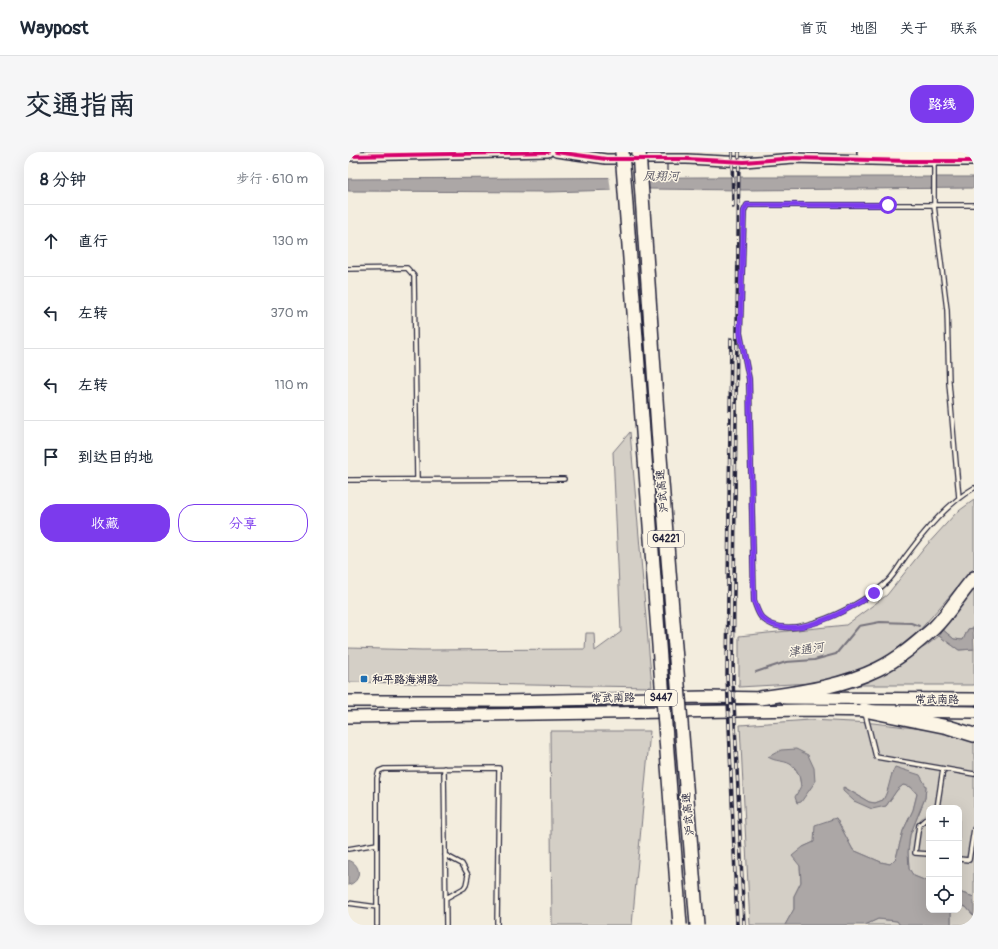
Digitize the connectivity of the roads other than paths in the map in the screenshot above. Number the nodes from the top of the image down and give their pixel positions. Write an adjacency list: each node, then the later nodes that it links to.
1 (548, 152): 8 (street)
2 (556, 152): 7 (street)
3 (622, 152): 44 (highway, 沪武高速 / G4221, bridge)
4 (639, 152): 45 (highway, 沪武高速 / G4221, bridge)
5 (862, 152): 9 (street)
6 (974, 153): 9 (street)
7 (705, 155): 9 (street)
8 (348, 156)
9 (934, 158): 10 (street); 11 (lane)
10 (974, 161)
11 (934, 205): 12 (lane); 18 (lane); 18 (lane)
12 (974, 205)
13 (348, 269): 14 (lane)
14 (417, 479): 15 (lane); 16 (lane)
15 (348, 480)
16 (564, 480)
17 (974, 488): 18 (lane)
18 (959, 498)
19 (974, 578): 20 (highway)
20 (760, 698): 21 (main road, 常武南路 / S447); 22 (main road, 常武南路 / S447)
21 (974, 699)
22 (348, 701)
23 (864, 710): 24 (main road, 常武南路 / S447); 25 (main road, 常武南路 / S447); 26 (highway); 28 (lane)
24 (974, 712)
25 (348, 717)
26 (974, 735)
27 (444, 768): 33 (lane); 36 (lane); 43 (lane)
28 (943, 768): 29 (lane); 30 (lane)
29 (974, 774)
30 (937, 805)
31 (926, 819): 35 (lane)
32 (974, 829): 37 (lane)
33 (377, 844): 34 (lane); 40 (lane)
34 (348, 849)
35 (926, 854)
36 (445, 855): 38 (lane); 38 (lane)
37 (962, 859)
38 (446, 898): 42 (lane)
39 (348, 903): 40 (lane)
40 (377, 907): 41 (lane)
41 (377, 925)
42 (446, 925)
43 (497, 925)
44 (680, 925)
45 (697, 925)

